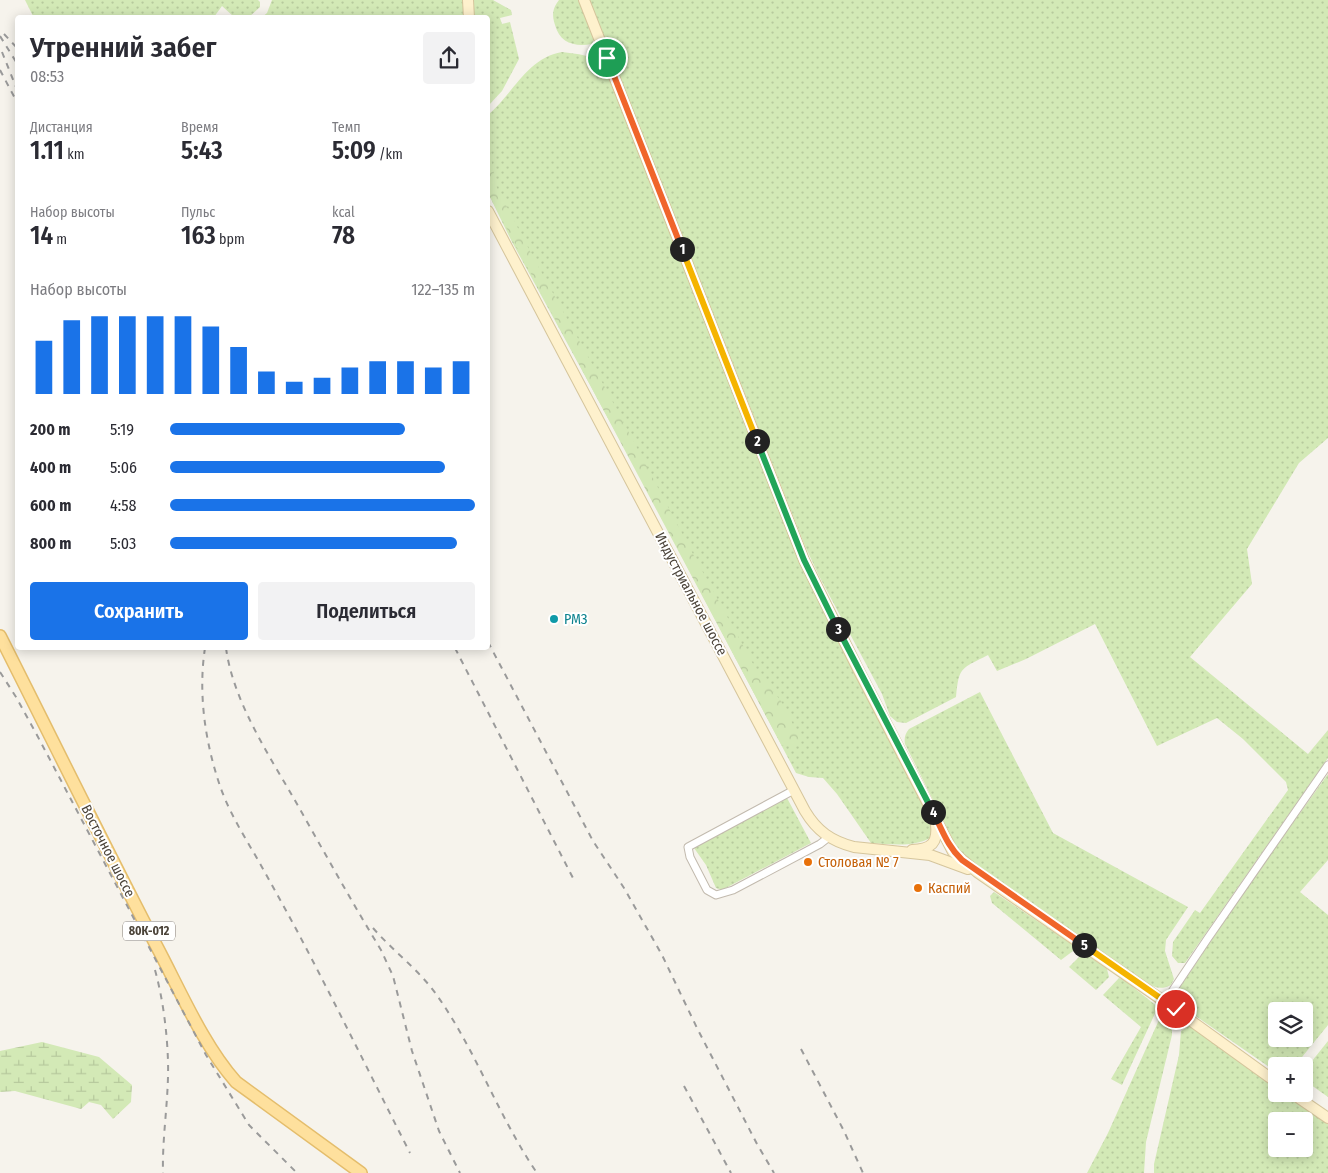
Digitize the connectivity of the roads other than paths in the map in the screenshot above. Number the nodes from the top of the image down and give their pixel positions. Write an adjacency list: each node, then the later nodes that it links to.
1 (468, 0): 3 (main road)
2 (584, 0): 8 (main road, Индустриальное шоссе)
3 (470, 15)
4 (490, 215): 7 (main road, Индустриальное шоссе)
5 (0, 636): 16 (main road, Восточное шоссе / 80К-012)
6 (1328, 765): 12 (street)
7 (794, 790): 9 (main road, Индустриальное шоссе); 9 (street)
8 (936, 817): 10 (main road); 11 (main road, Индустриальное шоссе)
9 (829, 837): 10 (main road, Индустриальное шоссе)
10 (896, 851): 11 (main road, Индустриальное шоссе)
11 (977, 872): 12 (main road, Индустриальное шоссе)
12 (1166, 1002): 13 (main road, Индустриальное шоссе)
13 (1268, 1076)
14 (1305, 1102): 15 (main road)
15 (1328, 1118)
16 (361, 1173)

